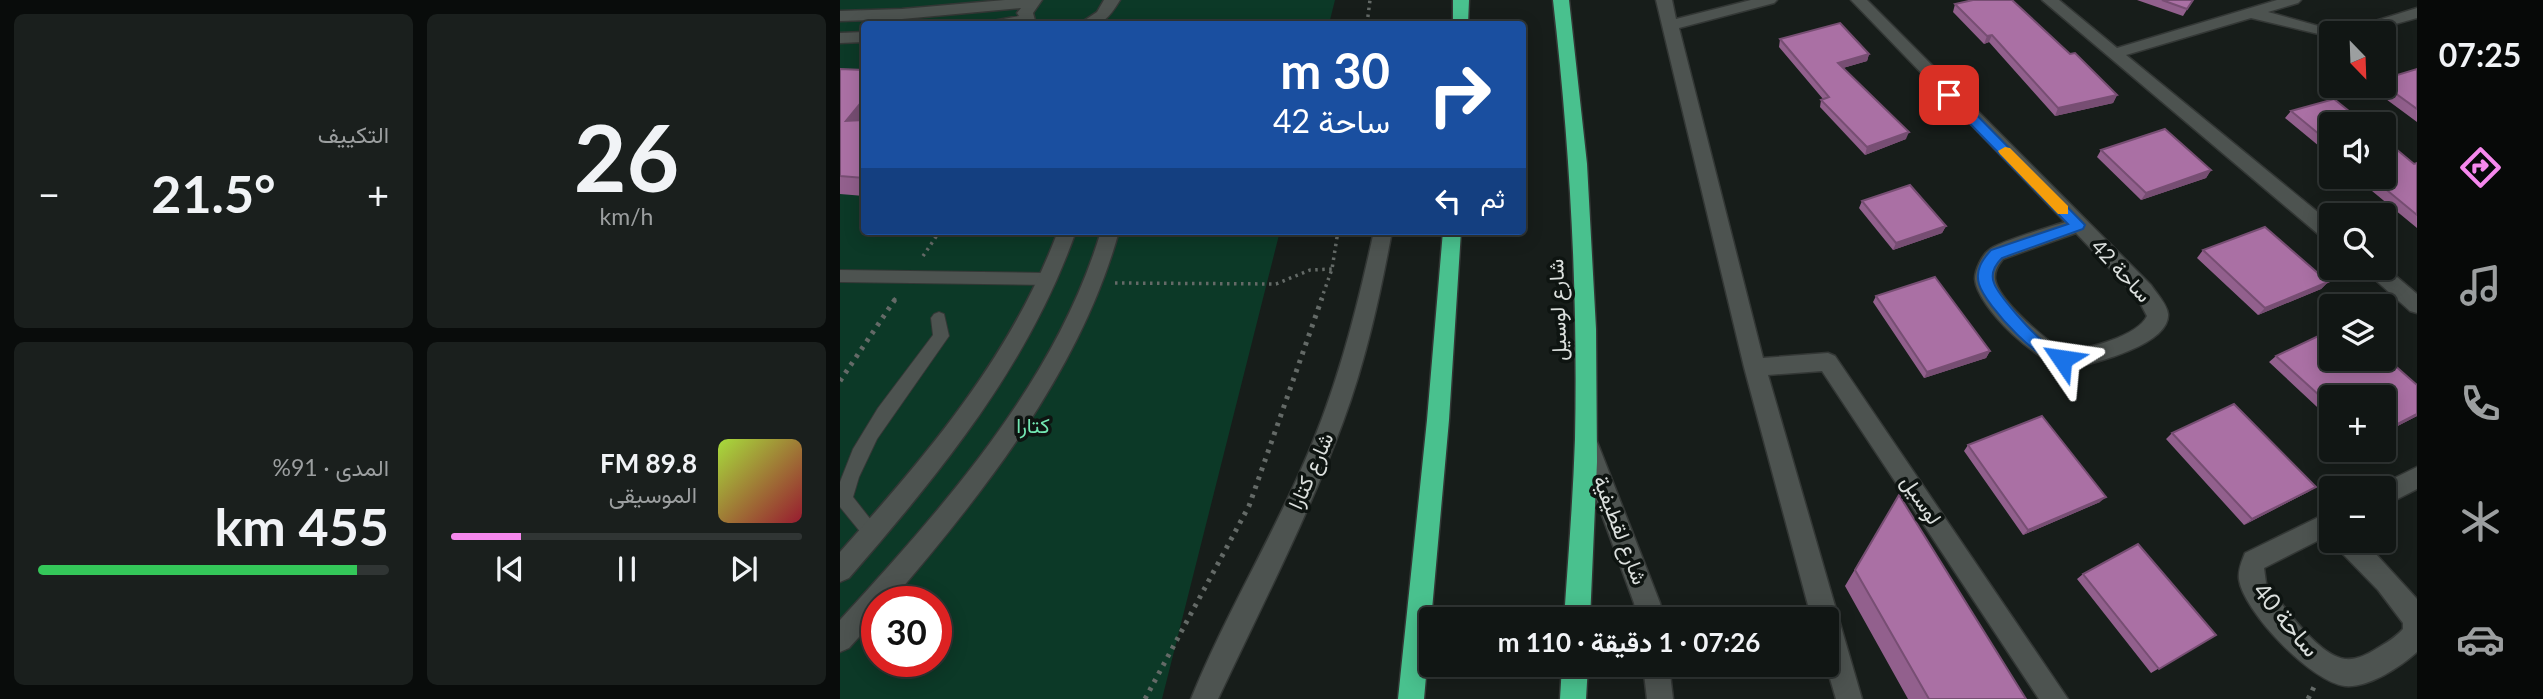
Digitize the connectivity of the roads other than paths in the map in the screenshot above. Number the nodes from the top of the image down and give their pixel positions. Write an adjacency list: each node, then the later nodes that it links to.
1 (1112, 0): 14 (street)
2 (1461, 0): 15 (highway)
3 (1562, 0): 34 (highway, شارع لوسيل)
4 (1664, 0): 17 (street)
5 (1769, 0): 17 (street)
6 (1859, 0): 23 (street, ساحة 42)
7 (2050, 0): 21 (street)
8 (2293, 0): 10 (street)
9 (1033, 1): 12 (street); 13 (street)
10 (2251, 13): 18 (street); 21 (street)
11 (2417, 13): 16 (street)
12 (840, 16)
13 (1028, 21)
14 (1095, 21)
15 (1461, 21)
16 (2389, 21)
17 (1671, 25): 33 (street)
18 (2319, 30)
19 (861, 37): 20 (street)
20 (840, 38)
21 (2113, 54): 22 (street)
22 (2319, 224)
23 (2078, 225): 23 (street, ساحة 42)
24 (1065, 235): 29 (street)
25 (1109, 235): 44 (street)
26 (1382, 235): 48 (street, شارع كتارا)
27 (1452, 235): 49 (highway)
28 (840, 276): 29 (lane)
29 (1048, 279): 38 (street)
30 (2387, 280): 31 (street)
31 (2417, 305)
32 (939, 318): 38 (lane)
33 (1755, 367): 43 (street); 53 (street, لوسيل)
34 (1586, 442): 41 (highway, شارع لوسيل); 42 (street, شارع لقطيفية)
35 (2417, 477): 36 (street)
36 (2396, 488)
37 (2319, 528): 39 (street, ساحة 40)
38 (873, 534): 40 (street)
39 (2358, 553)
40 (840, 570)
41 (1578, 607)
42 (1648, 607)
43 (1821, 607)
44 (840, 639)
45 (1839, 666): 52 (street)
46 (1574, 677): 50 (highway)
47 (1657, 677): 51 (street)
48 (1203, 699)
49 (1411, 699)
50 (1573, 699)
51 (1660, 699)
52 (1849, 699)
53 (2055, 699)

